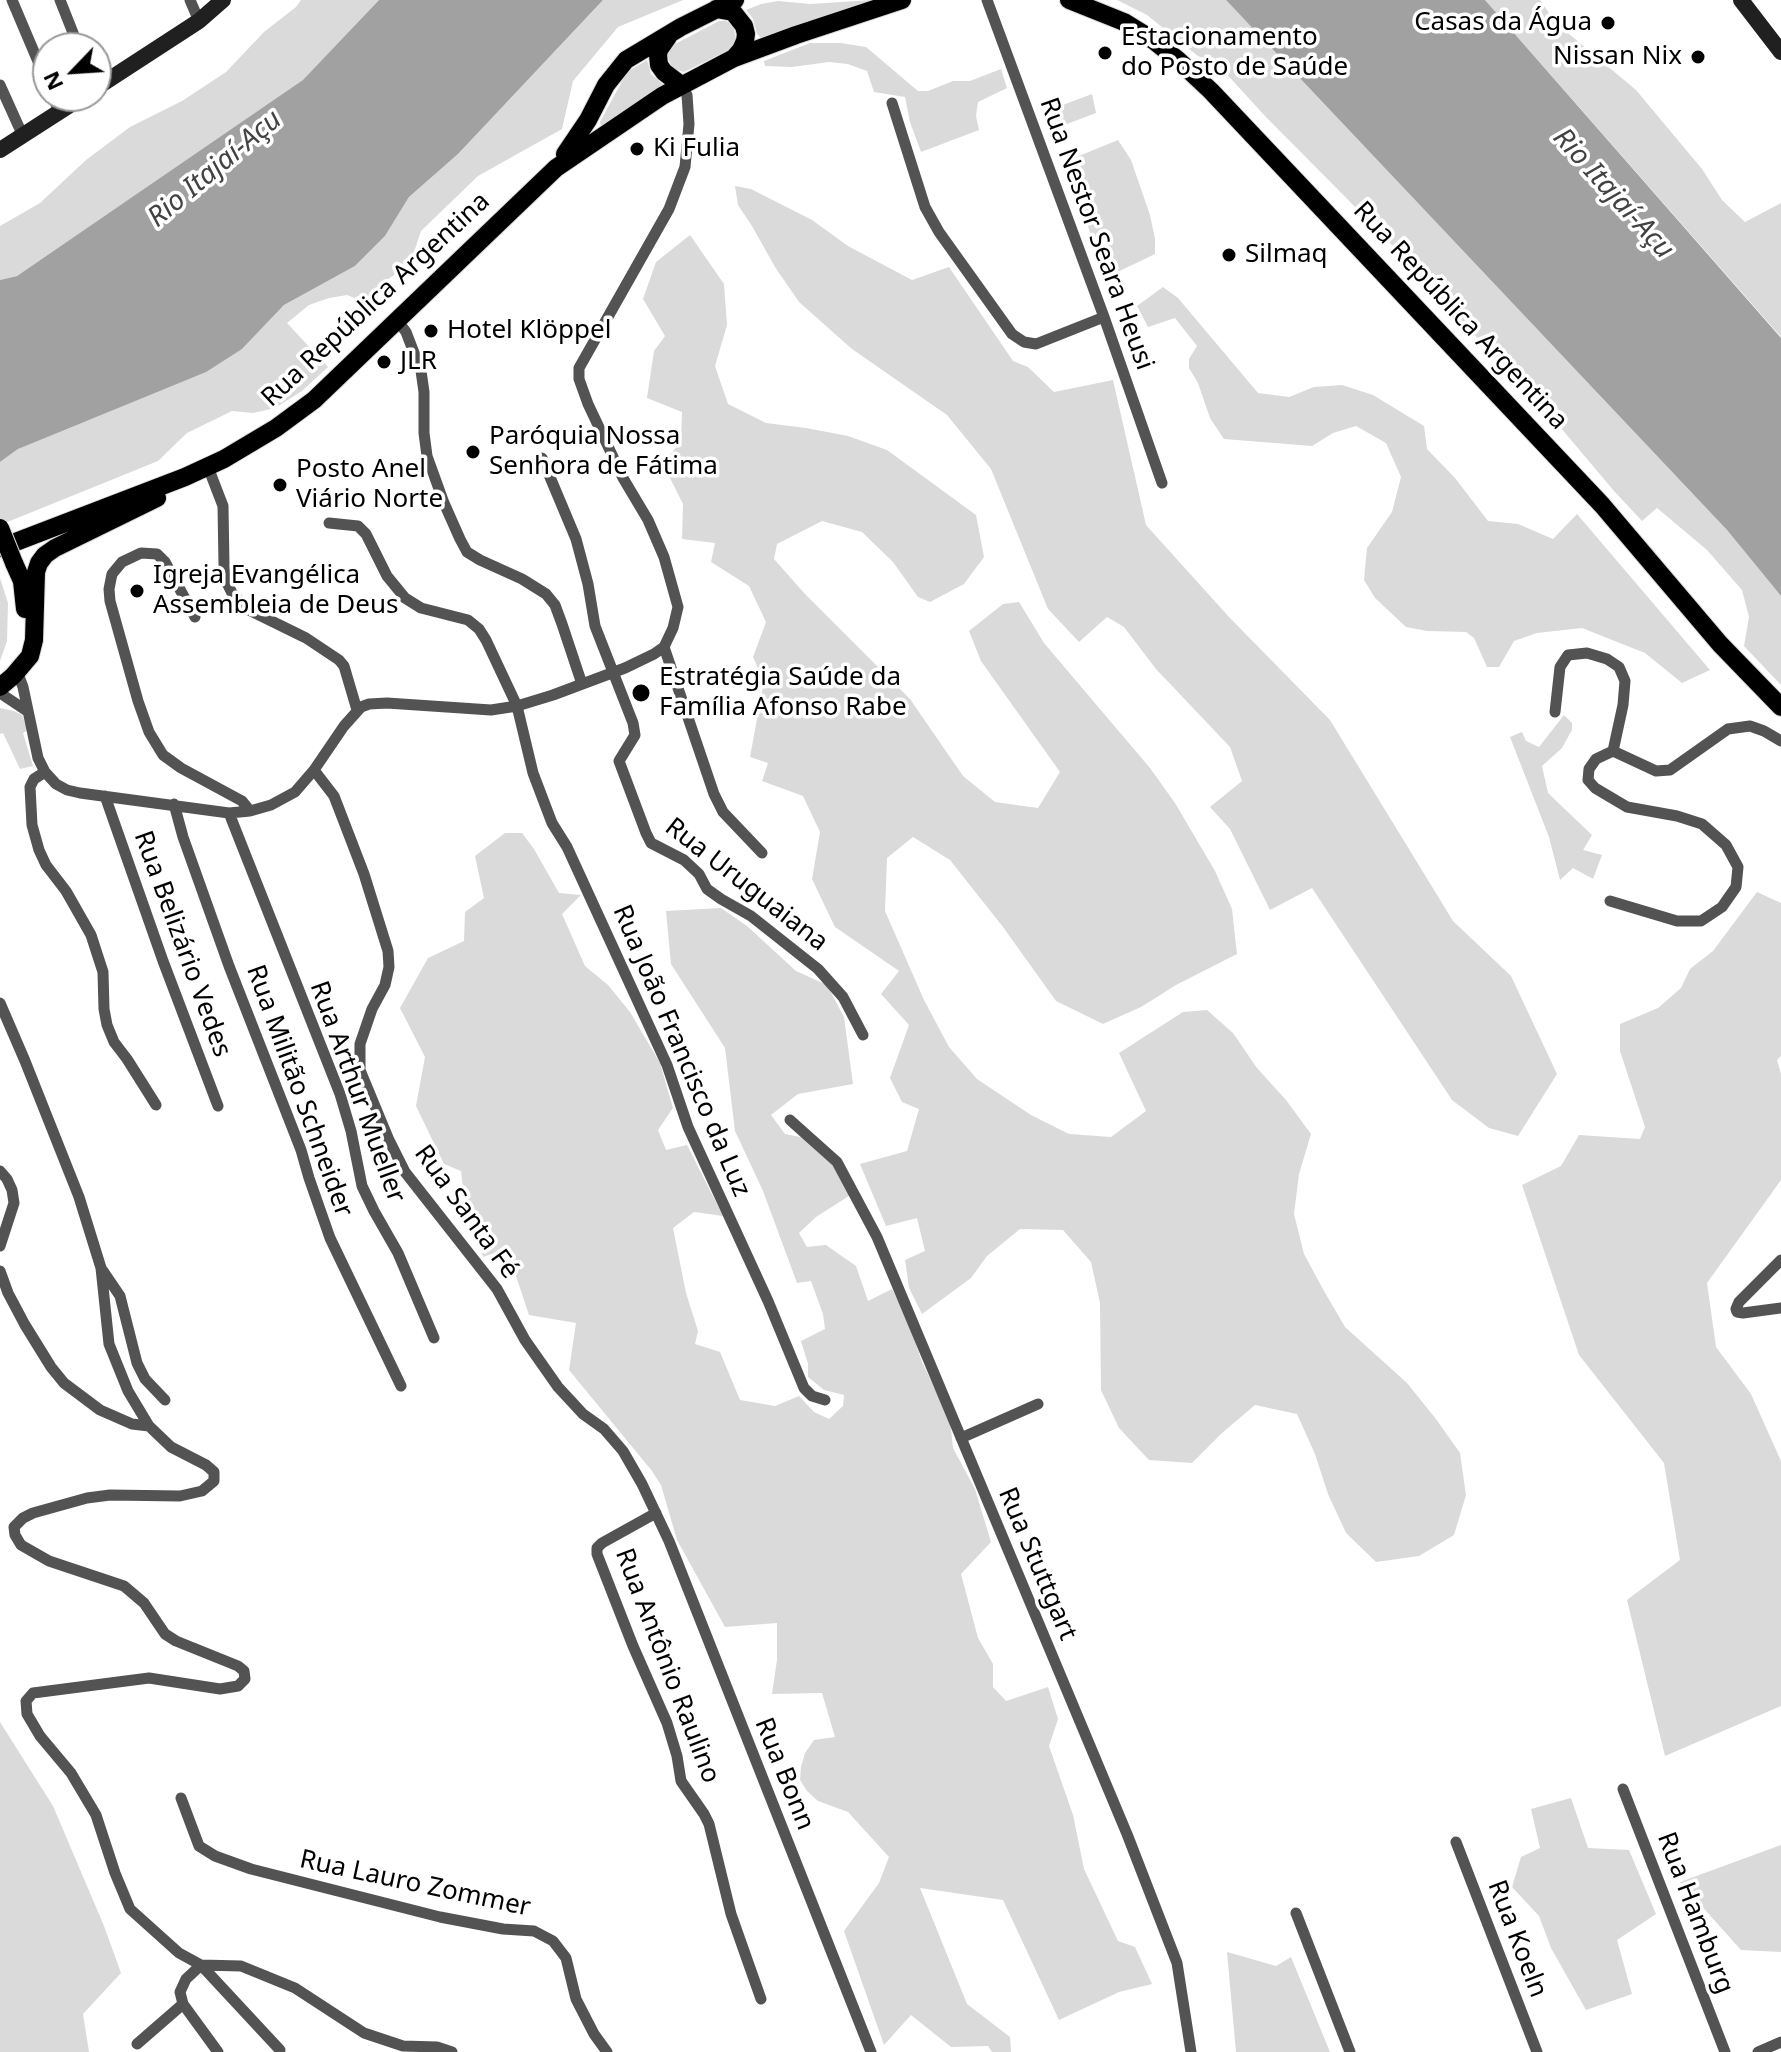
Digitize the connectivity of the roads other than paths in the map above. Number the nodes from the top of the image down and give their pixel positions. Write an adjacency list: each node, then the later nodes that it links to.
1 (12, 0): 14 (street)
2 (60, 0): 13 (street)
3 (190, 0): 11 (street)
4 (223, 0): 11 (street)
5 (735, 0): 10 (main road, Rua República Argentina)
6 (902, 0): 16 (main road, Rua República Argentina)
7 (987, 0): 25 (street, Rua Nestor Seara Heusi)
8 (1069, 0): 42 (main road, Rua República Argentina)
9 (1741, 0): 15 (street)
10 (716, 9): 12 (main road, Rua República Argentina); 16 (main road)
11 (199, 21): 17 (street)
12 (674, 31): 19 (main road); 24 (main road, Rua República Argentina)
13 (73, 32)
14 (32, 47)
15 (1781, 52)
16 (734, 58): 19 (main road, Rua República Argentina)
17 (112, 78)
18 (0, 85): 22 (street)
19 (681, 85): 24 (main road, Rua República Argentina); 35 (street)
20 (892, 103): 25 (street)
21 (59, 112): 22 (street)
22 (23, 136): 23 (street)
23 (0, 150)
24 (556, 168): 26 (main road, Rua República Argentina)
25 (1104, 317): 30 (street, Rua Nestor Seara Heusi)
26 (397, 320): 28 (main road, Rua República Argentina); 38 (street)
27 (542, 458): 37 (street)
28 (208, 467): 29 (main road, Rua República Argentina); 43 (street)
29 (185, 477): 33 (main road, Rua República Argentina); 36 (main road)
30 (1162, 483)
31 (329, 523): 41 (street, Rua João Francisco da Luz)
32 (0, 528): 36 (main road, bridge)
33 (0, 548)
34 (195, 617): 52 (street)
35 (664, 647): 37 (street); 54 (street)
36 (17, 671): 39 (main road); 44 (street)
37 (613, 673): 38 (street); 57 (street, Rua Uruguaiana)
38 (582, 684): 41 (street)
39 (0, 687)
40 (0, 693): 44 (street)
41 (517, 706): 43 (street); 70 (street, Rua João Francisco da Luz)
42 (1781, 707)
43 (357, 710): 48 (street)
44 (27, 711): 49 (street)
45 (1555, 712): 47 (street)
46 (1781, 741): 47 (street)
47 (1613, 751): 55 (street)
48 (314, 770): 52 (street); 74 (street, Rua Santa Fé)
49 (45, 772): 50 (street); 58 (street)
50 (105, 796): 51 (street); 59 (street, Rua Belizário Vedes)
51 (174, 804): 53 (street); 68 (street, Rua Militão Schneider)
52 (250, 811): 53 (street)
53 (229, 813): 67 (street, Rua Arthur Mueller)
54 (762, 853)
55 (1610, 901)
56 (0, 1003): 64 (street)
57 (863, 1035)
58 (156, 1105)
59 (218, 1106)
60 (790, 1120): 73 (street, Rua Stuttgart)
61 (0, 1171): 62 (street)
62 (0, 1246)
63 (1781, 1260): 66 (street)
64 (101, 1268): 69 (street); 72 (street)
65 (0, 1271): 72 (street)
66 (1781, 1308)
67 (434, 1338)
68 (401, 1386)
69 (165, 1400)
70 (825, 1400)
71 (1038, 1404): 73 (street)
72 (149, 1426): 79 (street)
73 (961, 1438): 89 (street, Rua Stuttgart)
74 (656, 1513): 80 (street, Rua Antônio Raulino); 88 (street, Rua Bonn)
75 (1623, 1789): 92 (street, Rua Hamburg)
76 (181, 1798): 87 (street, Rua Lauro Zommer)
77 (1456, 1842): 91 (street, Rua Koeln)
78 (1296, 1913): 90 (street)
79 (201, 1965): 81 (street); 84 (street); 86 (street)
80 (761, 1999)
81 (183, 2004): 83 (street); 85 (street)
82 (1781, 2042): 93 (street)
83 (137, 2044)
84 (280, 2050)
85 (218, 2052)
86 (452, 2052)
87 (607, 2052)
88 (871, 2052)
89 (1191, 2052)
90 (1350, 2052)
91 (1537, 2052)
92 (1725, 2052)
93 (1758, 2052)

